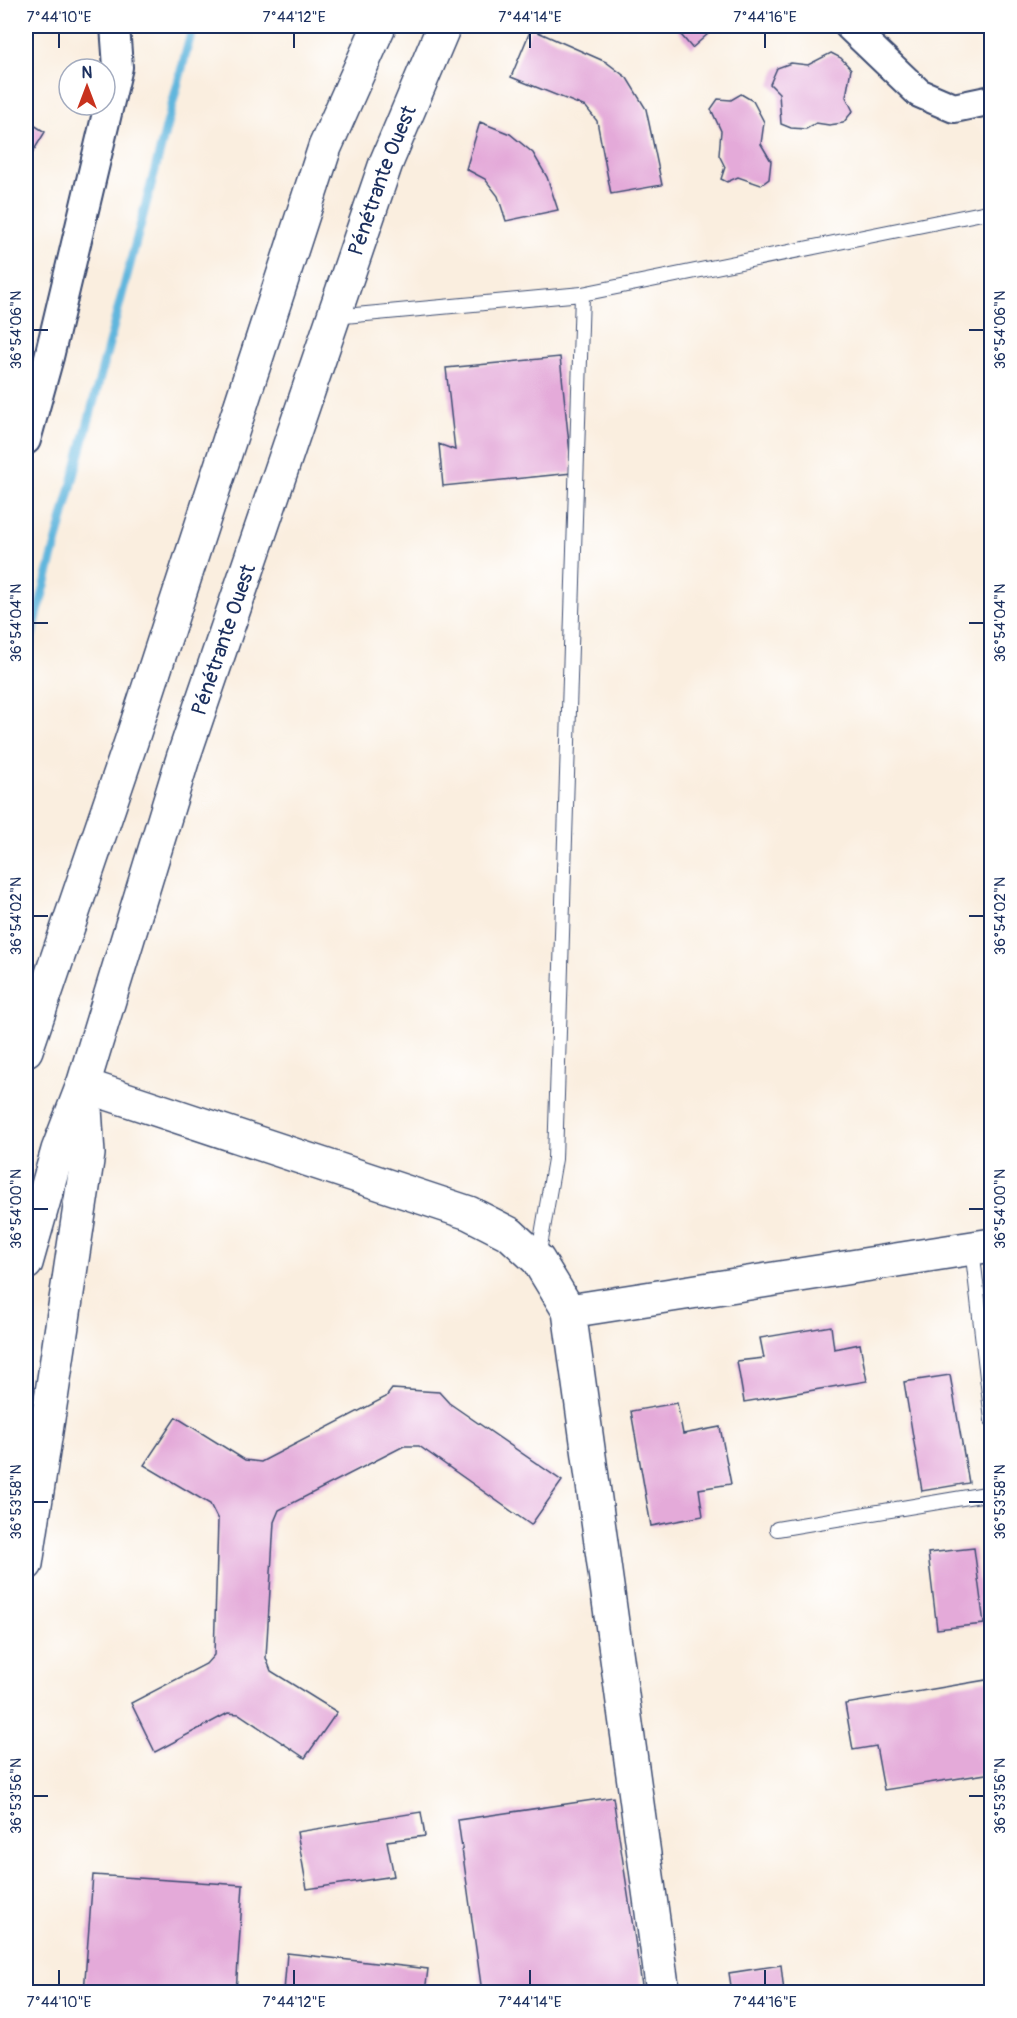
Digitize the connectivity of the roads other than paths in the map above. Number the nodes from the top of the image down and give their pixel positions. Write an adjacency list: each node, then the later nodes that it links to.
1 (115, 26): 9 (street)
2 (379, 26): 11 (main road)
3 (444, 26): 8 (main road, Pénétrante Ouest)
4 (849, 26): 5 (street)
5 (992, 100)
6 (992, 212): 7 (lane)
7 (582, 294): 8 (lane); 14 (lane)
8 (332, 317): 12 (main road, Pénétrante Ouest)
9 (35, 371): 10 (street)
10 (26, 440)
11 (26, 1050)
12 (83, 1085): 14 (main road); 15 (main road, Pénétrante Ouest); 20 (main road)
13 (982, 1246): 16 (main road); 17 (lane)
14 (538, 1260): 16 (main road)
15 (26, 1263)
16 (570, 1311): 21 (main road)
17 (992, 1419)
18 (992, 1493): 19 (lane)
19 (777, 1528)
20 (26, 1564)
21 (663, 1992)

